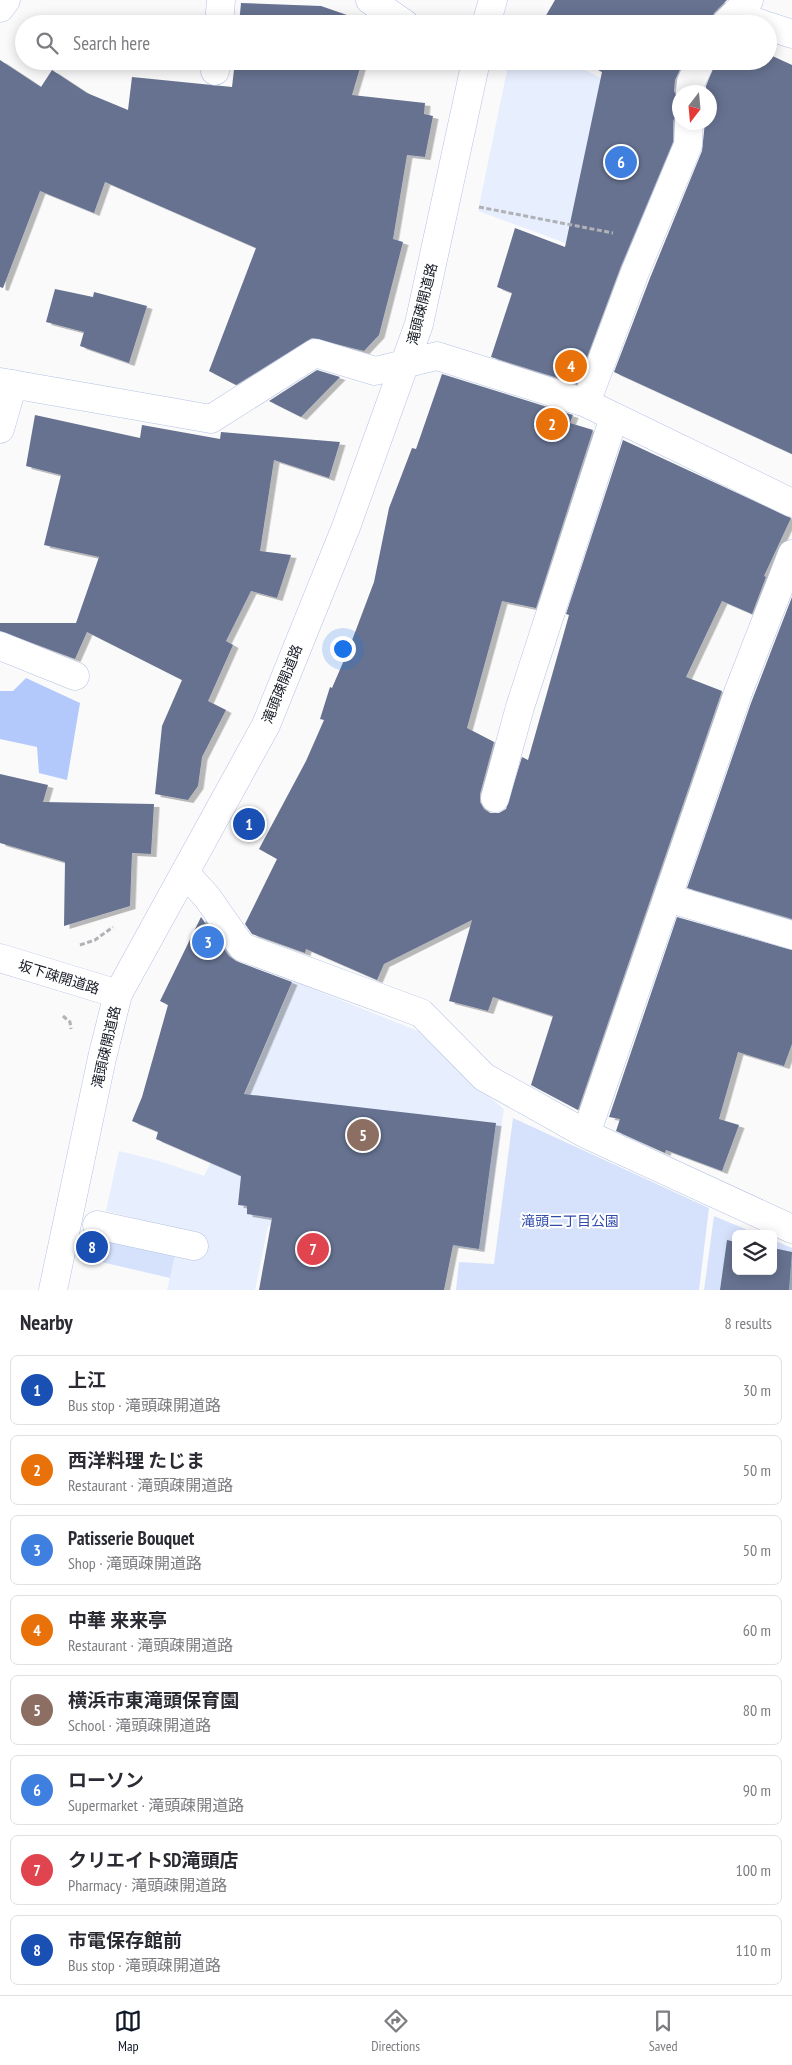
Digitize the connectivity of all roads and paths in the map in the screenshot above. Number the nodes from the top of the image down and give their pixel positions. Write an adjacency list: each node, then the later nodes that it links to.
1 (6, 0): 5 (street)
2 (221, 0): 6 (street)
3 (370, 0): 7 (street)
4 (493, 0): 8 (street)
5 (0, 8)
6 (220, 15)
7 (392, 15)
8 (489, 15)
9 (777, 29): 10 (street)
10 (792, 34)
11 (474, 70): 17 (street, 滝頭疎開道路)
12 (697, 70): 13 (street)
13 (691, 85)
14 (689, 130): 19 (street)
15 (474, 206): 16 (path)
16 (614, 233)
17 (406, 363): 18 (street); 19 (street); 27 (street, 滝頭疎開道路)
18 (6, 383): 21 (street)
19 (586, 403): 20 (street)
20 (614, 417): 22 (street); 26 (street)
21 (0, 430)
22 (792, 502)
23 (792, 554): 28 (street)
24 (0, 646): 25 (street)
25 (75, 676)
26 (495, 798)
27 (184, 873): 33 (street, 滝頭疎開道路); 36 (street)
28 (668, 898): 30 (street); 36 (street)
29 (119, 923): 31 (path)
30 (792, 935)
31 (72, 947)
32 (0, 958): 33 (street, 坂下疎開道路)
33 (118, 994): 40 (street, 滝頭疎開道路)
34 (61, 1014): 35 (path)
35 (72, 1031)
36 (586, 1134): 38 (street)
37 (97, 1225): 39 (street)
38 (792, 1229)
39 (194, 1246)
40 (54, 1290)

